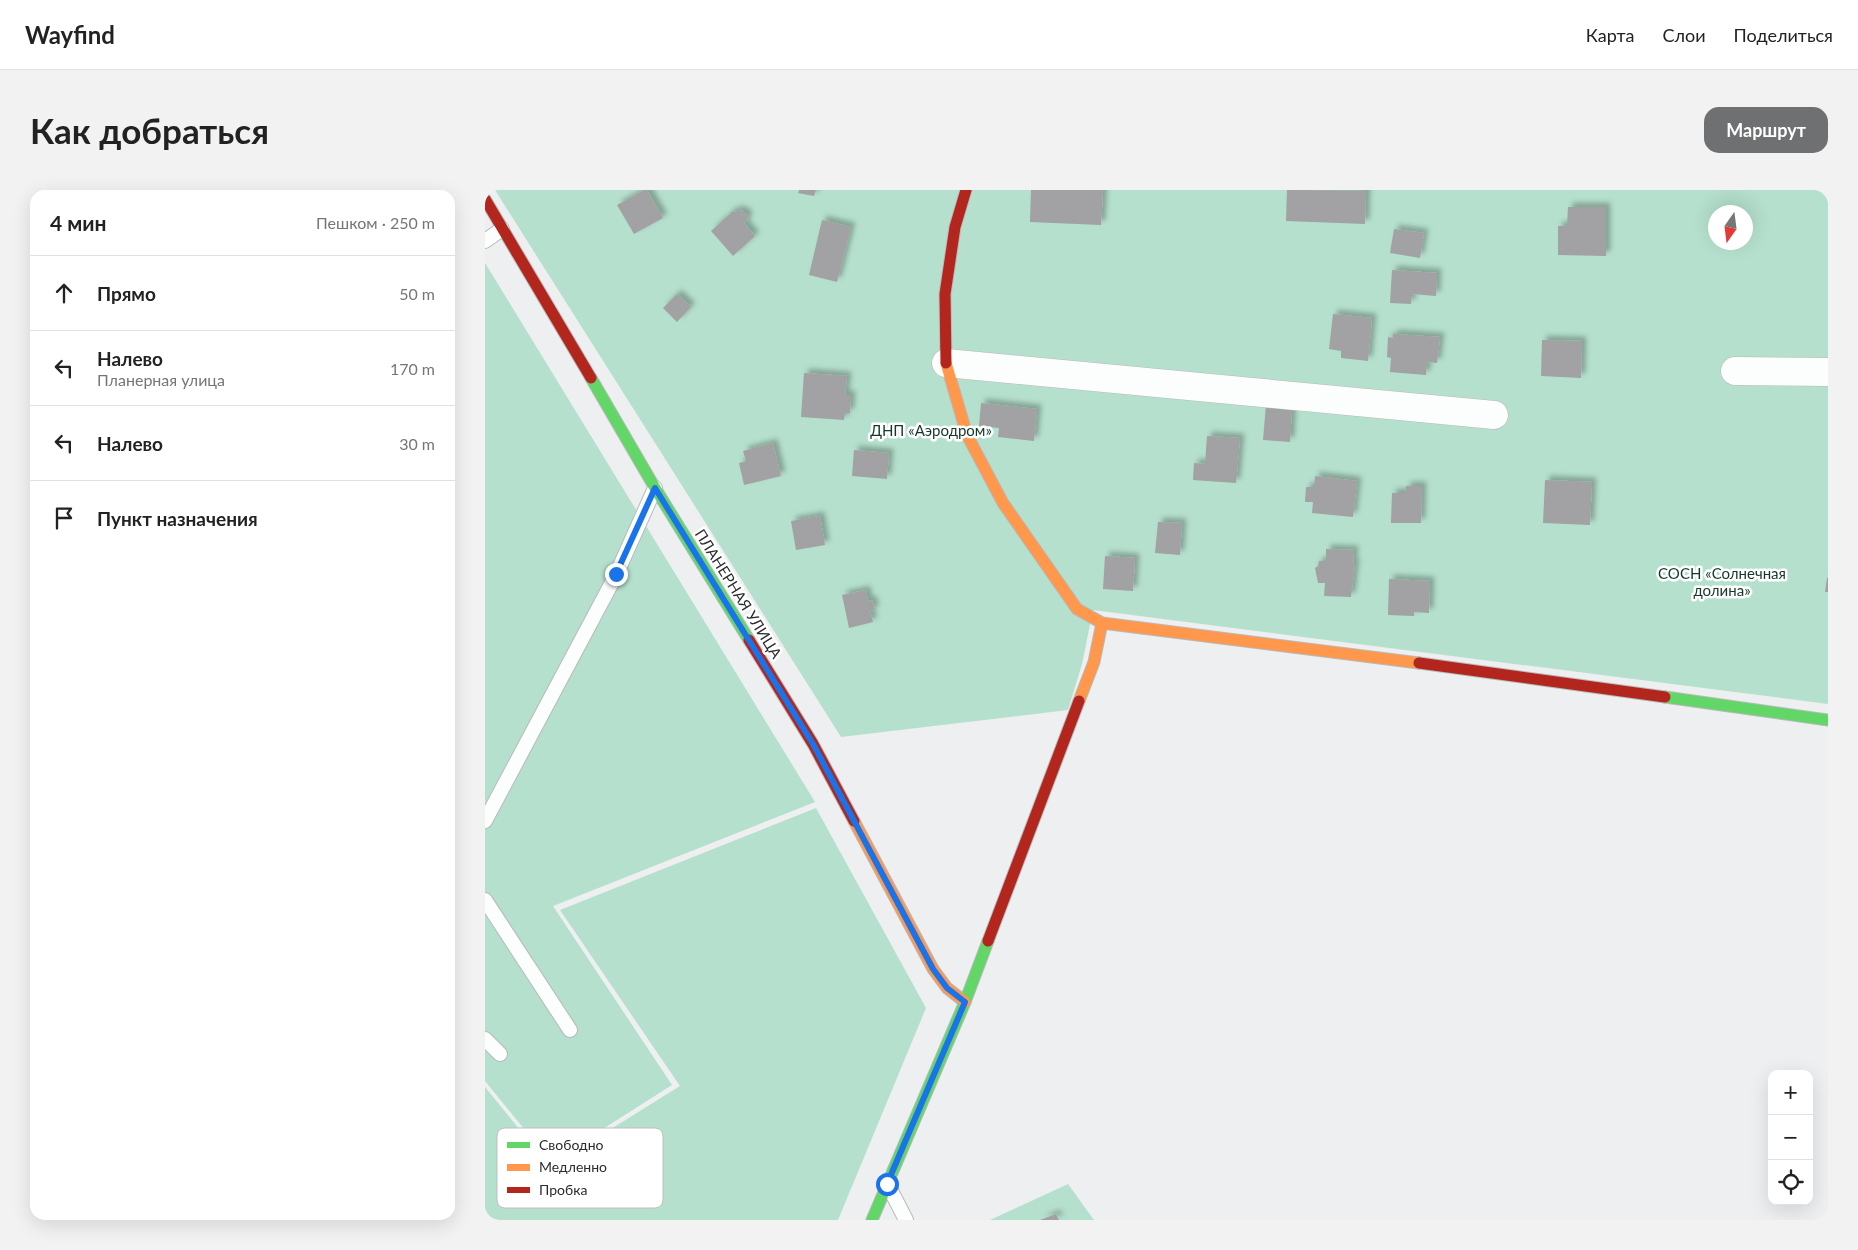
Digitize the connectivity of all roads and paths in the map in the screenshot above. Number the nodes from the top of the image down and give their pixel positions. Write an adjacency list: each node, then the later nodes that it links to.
1 (966, 190): 5 (street)
2 (485, 200): 3 (street, ПЛАНЕРНАЯ УЛИЦА)
3 (502, 229): 4 (lane); 9 (street, ПЛАНЕРНАЯ УЛИЦА)
4 (485, 241)
5 (946, 364): 8 (street); 10 (street)
6 (1735, 371): 7 (street)
7 (1828, 372)
8 (1494, 415)
9 (655, 488): 12 (lane); 14 (street, ПЛАНЕРНАЯ УЛИЦА)
10 (1102, 623): 11 (street); 14 (street)
11 (1828, 720)
12 (485, 821)
13 (485, 900): 15 (lane)
14 (965, 1002): 18 (street)
15 (570, 1030)
16 (485, 1039): 17 (lane)
17 (500, 1054)
18 (887, 1184): 19 (street); 20 (lane)
19 (872, 1220)
20 (906, 1220)

